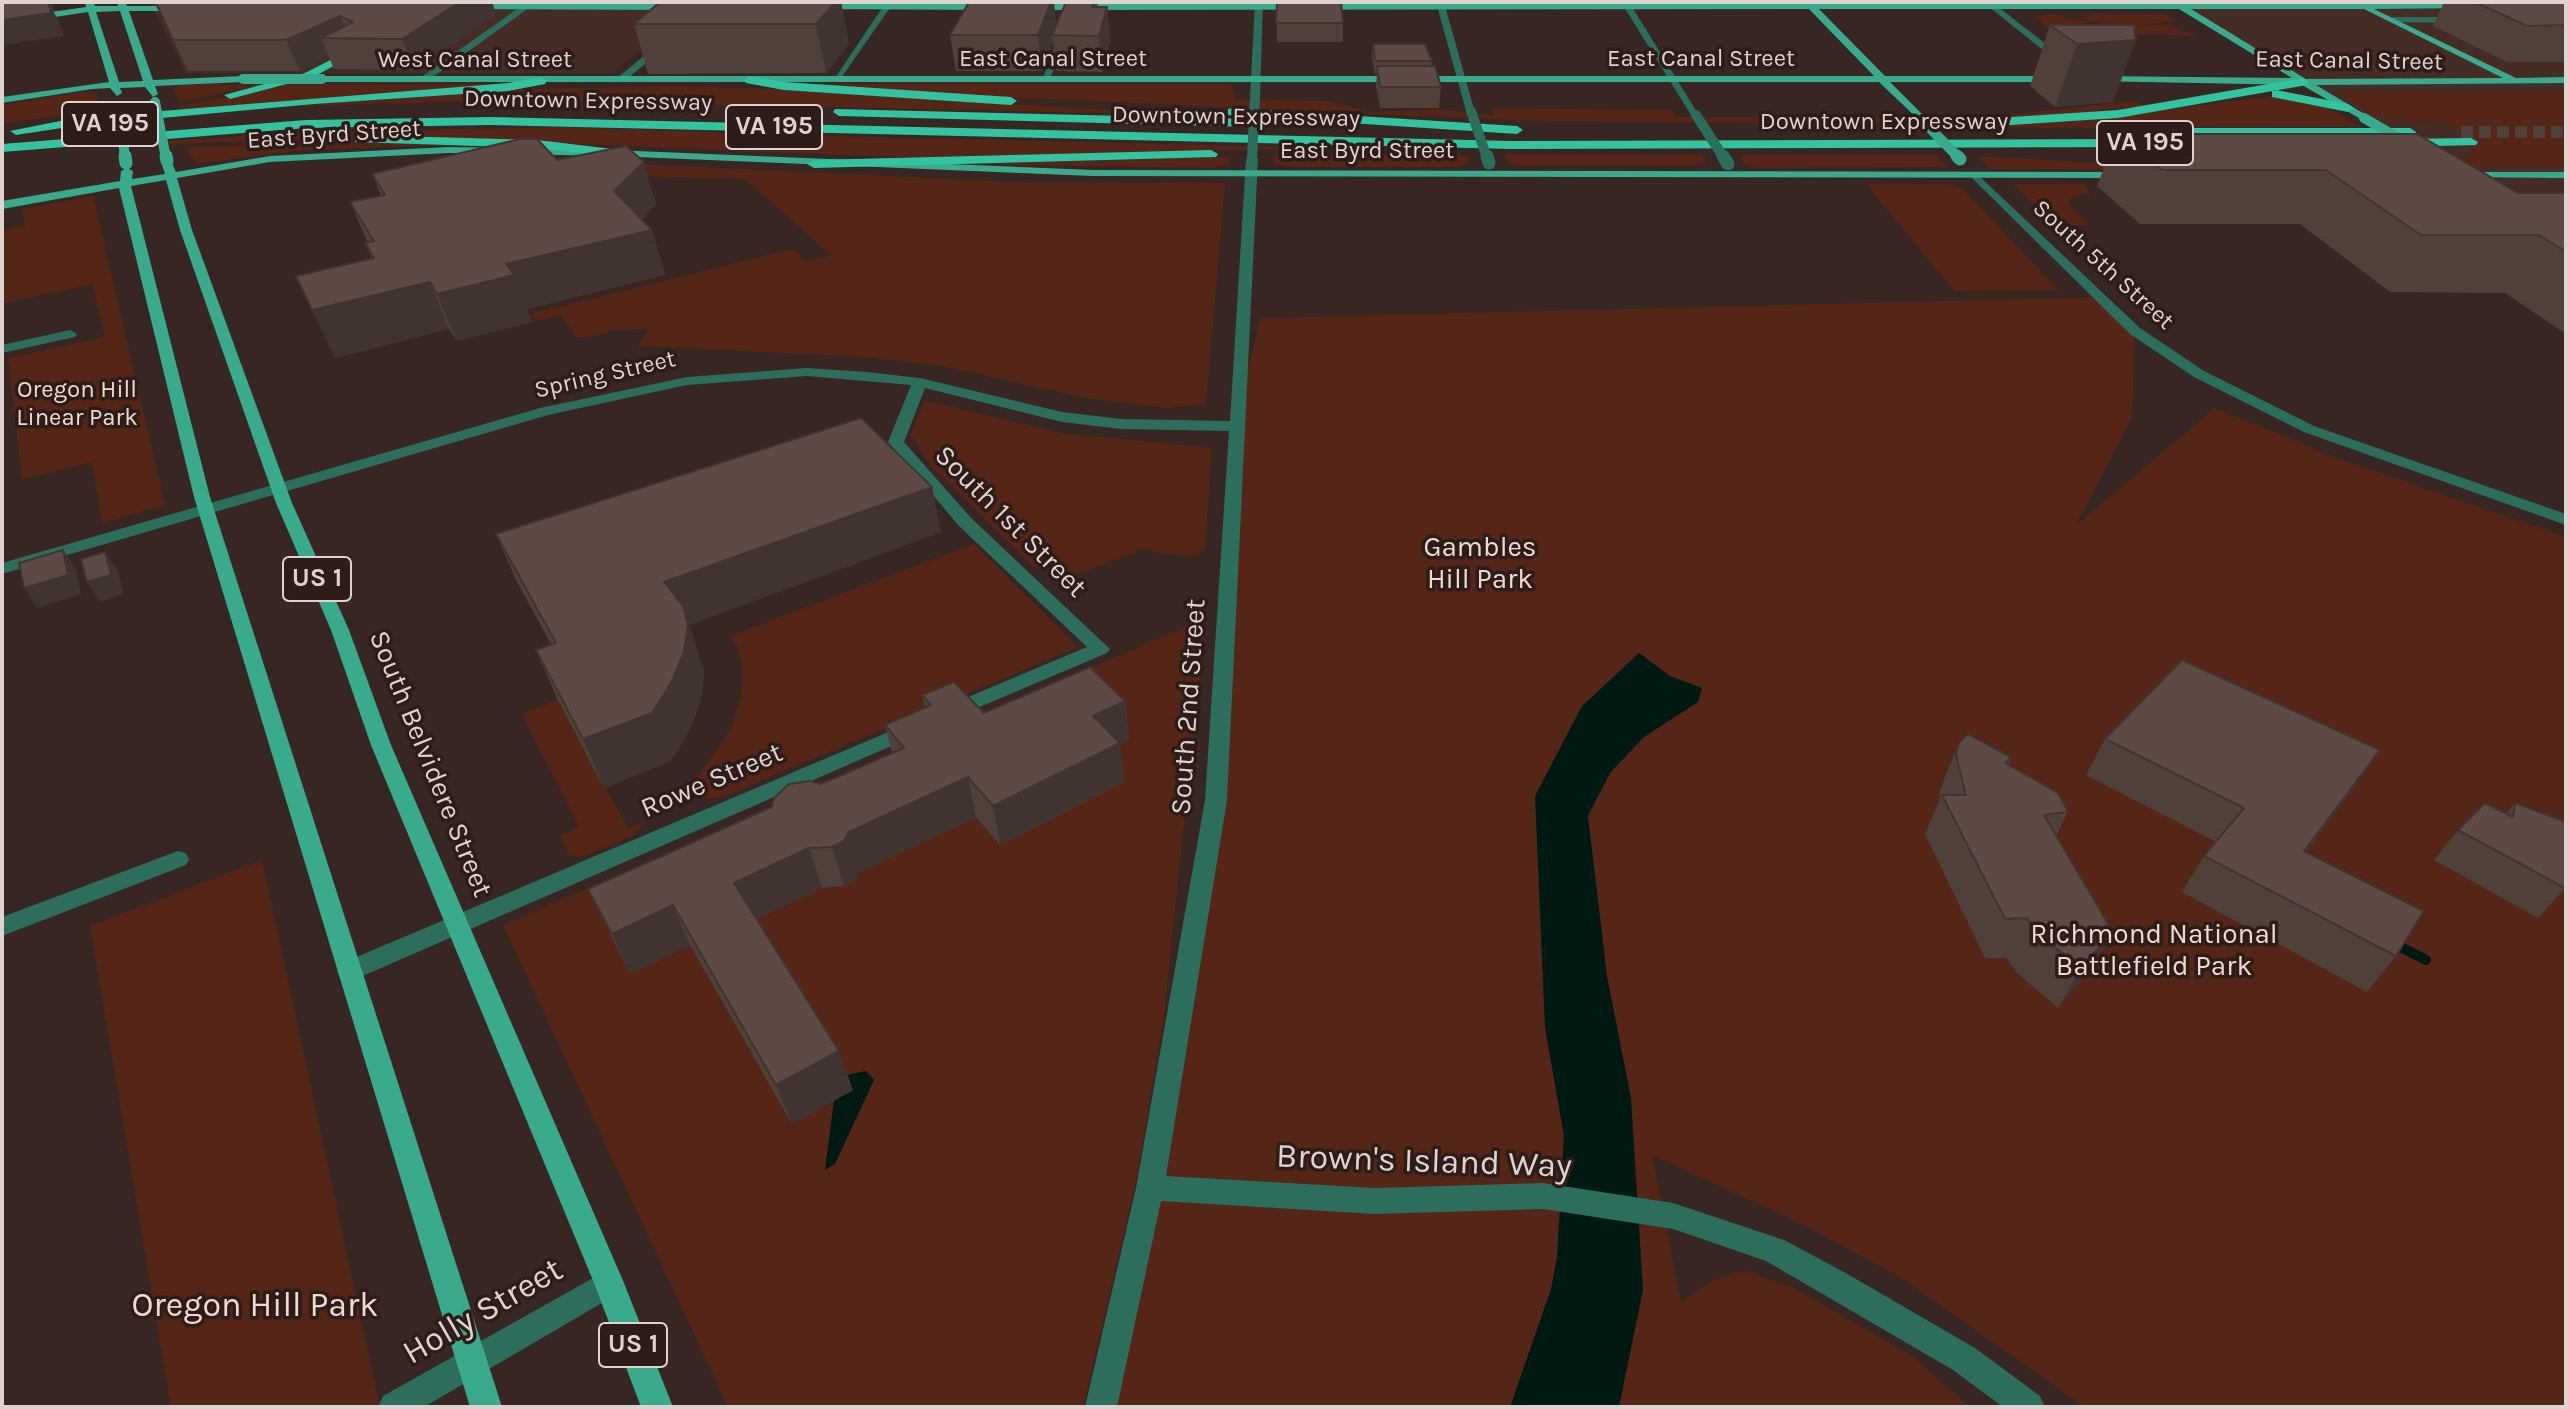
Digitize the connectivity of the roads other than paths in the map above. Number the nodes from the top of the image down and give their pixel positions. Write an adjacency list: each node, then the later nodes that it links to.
1 (530, 4): 14 (main road); 15 (main road); 26 (street)
2 (888, 4): 16 (main road); 17 (main road); 27 (street)
3 (1074, 4): 4 (main road); 18 (main road); 28 (street)
4 (1259, 4): 5 (main road); 29 (street, South 2nd Street)
5 (1441, 4): 6 (main road); 30 (street)
6 (1627, 4): 11 (main road); 31 (street)
7 (1990, 4): 8 (main road); 11 (main road); 25 (street)
8 (2177, 4): 9 (main road); 39 (main road)
9 (2358, 4): 13 (main road); 20 (main road)
10 (122, 5): 12 (main road); 19 (main road); 38 (main road, South Belvidere Street / US 1)
11 (1809, 5): 32 (main road, South 5th Street)
12 (91, 6): 22 (main road); 40 (main road)
13 (2481, 6)
14 (454, 7)
15 (692, 7)
16 (800, 7)
17 (1003, 7)
18 (1019, 7)
19 (199, 8)
20 (2393, 20): 21 (street); 37 (main road)
21 (2469, 20)
22 (2, 22)
23 (675, 35): 33 (street)
24 (356, 51): 49 (highway)
25 (2076, 76): 32 (main road, East Canal Street); 39 (main road, East Canal Street)
26 (424, 79): 36 (main road, West Canal Street); 38 (main road, West Canal Street, bridge)
27 (836, 79): 28 (main road, East Canal Street); 34 (main road, West Canal Street)
28 (1045, 79): 29 (main road, East Canal Street)
29 (1255, 79): 30 (main road, East Canal Street); 66 (street, South 2nd Street, bridge)
30 (1462, 79): 31 (main road, East Canal Street); 67 (street, bridge)
31 (1672, 79): 32 (main road, East Canal Street); 70 (street, bridge)
32 (1881, 79): 73 (main road, South 5th Street, bridge)
33 (620, 80): 34 (main road, West Canal Street); 36 (main road, West Canal Street)
34 (750, 80): 44 (highway)
35 (2566, 80): 37 (main road, East Canal Street)
36 (541, 81): 49 (highway)
37 (2517, 81): 39 (main road, East Canal Street); 41 (main road)
38 (150, 82): 40 (main road, West Canal Street); 69 (main road, South Belvidere Street / US 1, bridge)
39 (2303, 82): 42 (highway); 47 (main road)
40 (114, 84): 43 (main road, West Canal Street); 74 (main road, bridge)
41 (2566, 88)
42 (2230, 97): 47 (highway); 53 (highway)
43 (2, 100)
44 (1020, 101)
45 (1068, 104): 50 (highway)
46 (450, 106): 49 (highway, Downtown Expressway / VA 195)
47 (2348, 108): 60 (main road, bridge)
48 (819, 112): 50 (highway, Downtown Expressway / VA 195)
49 (6, 130)
50 (1517, 130): 51 (highway, Downtown Expressway / VA 195)
51 (1532, 130)
52 (1547, 130): 53 (highway, Downtown Expressway / VA 195)
53 (1840, 132): 56 (highway, Downtown Expressway / VA 195)
54 (342, 139): 59 (highway)
55 (285, 141): 61 (highway)
56 (1820, 144): 57 (highway, Downtown Expressway / VA 195); 62 (highway)
57 (1513, 145): 58 (highway, Downtown Expressway / VA 195); 65 (highway)
58 (2, 148)
59 (613, 153): 65 (main road, East Byrd Street); 69 (main road, East Byrd Street)
60 (2431, 155)
61 (2, 158)
62 (2095, 158)
63 (2111, 159): 64 (highway)
64 (2127, 160)
65 (814, 164): 66 (main road, East Byrd Street)
66 (1250, 166): 67 (main road, East Byrd Street); 81 (street, South 2nd Street)
67 (1490, 168): 70 (main road, East Byrd Street)
68 (2453, 172): 72 (main road); 75 (street); 76 (street)
69 (170, 175): 74 (main road, East Byrd Street); 82 (main road, South Belvidere Street / US 1)
70 (1735, 175): 73 (main road, East Byrd Street)
71 (2133, 175): 73 (main road, East Byrd Street)
72 (2566, 175)
73 (1976, 176): 84 (street, South 5th Street)
74 (126, 182): 77 (main road, East Byrd Street); 83 (main road)
75 (2489, 188)
76 (2473, 189)
77 (2, 205)
78 (70, 334): 79 (street)
79 (2, 349)
80 (920, 382): 81 (street, Spring Street); 82 (street, Spring Street); 86 (street, South 1st Street)
81 (1235, 426): 91 (street, South 2nd Street)
82 (278, 489): 83 (street, Spring Street); 88 (main road, South Belvidere Street / US 1)
83 (207, 510): 85 (street, Spring Street); 90 (main road)
84 (2566, 520)
85 (2, 569)
86 (1100, 649): 88 (street, Rowe Street)
87 (178, 859): 89 (street)
88 (458, 924): 90 (street, Rowe Street); 92 (main road, South Belvidere Street / US 1)
89 (2, 927)
90 (349, 971): 93 (main road)
91 (1150, 1188): 97 (street, South 2nd Street); 98 (street, Brown's Island Way)
92 (609, 1283): 93 (street, Holly Street); 96 (main road, South Belvidere Street / US 1)
93 (472, 1362): 94 (street, Holly Street); 95 (main road)
94 (394, 1407)
95 (486, 1407)
96 (657, 1407)
97 (1101, 1407)
98 (2029, 1407)

